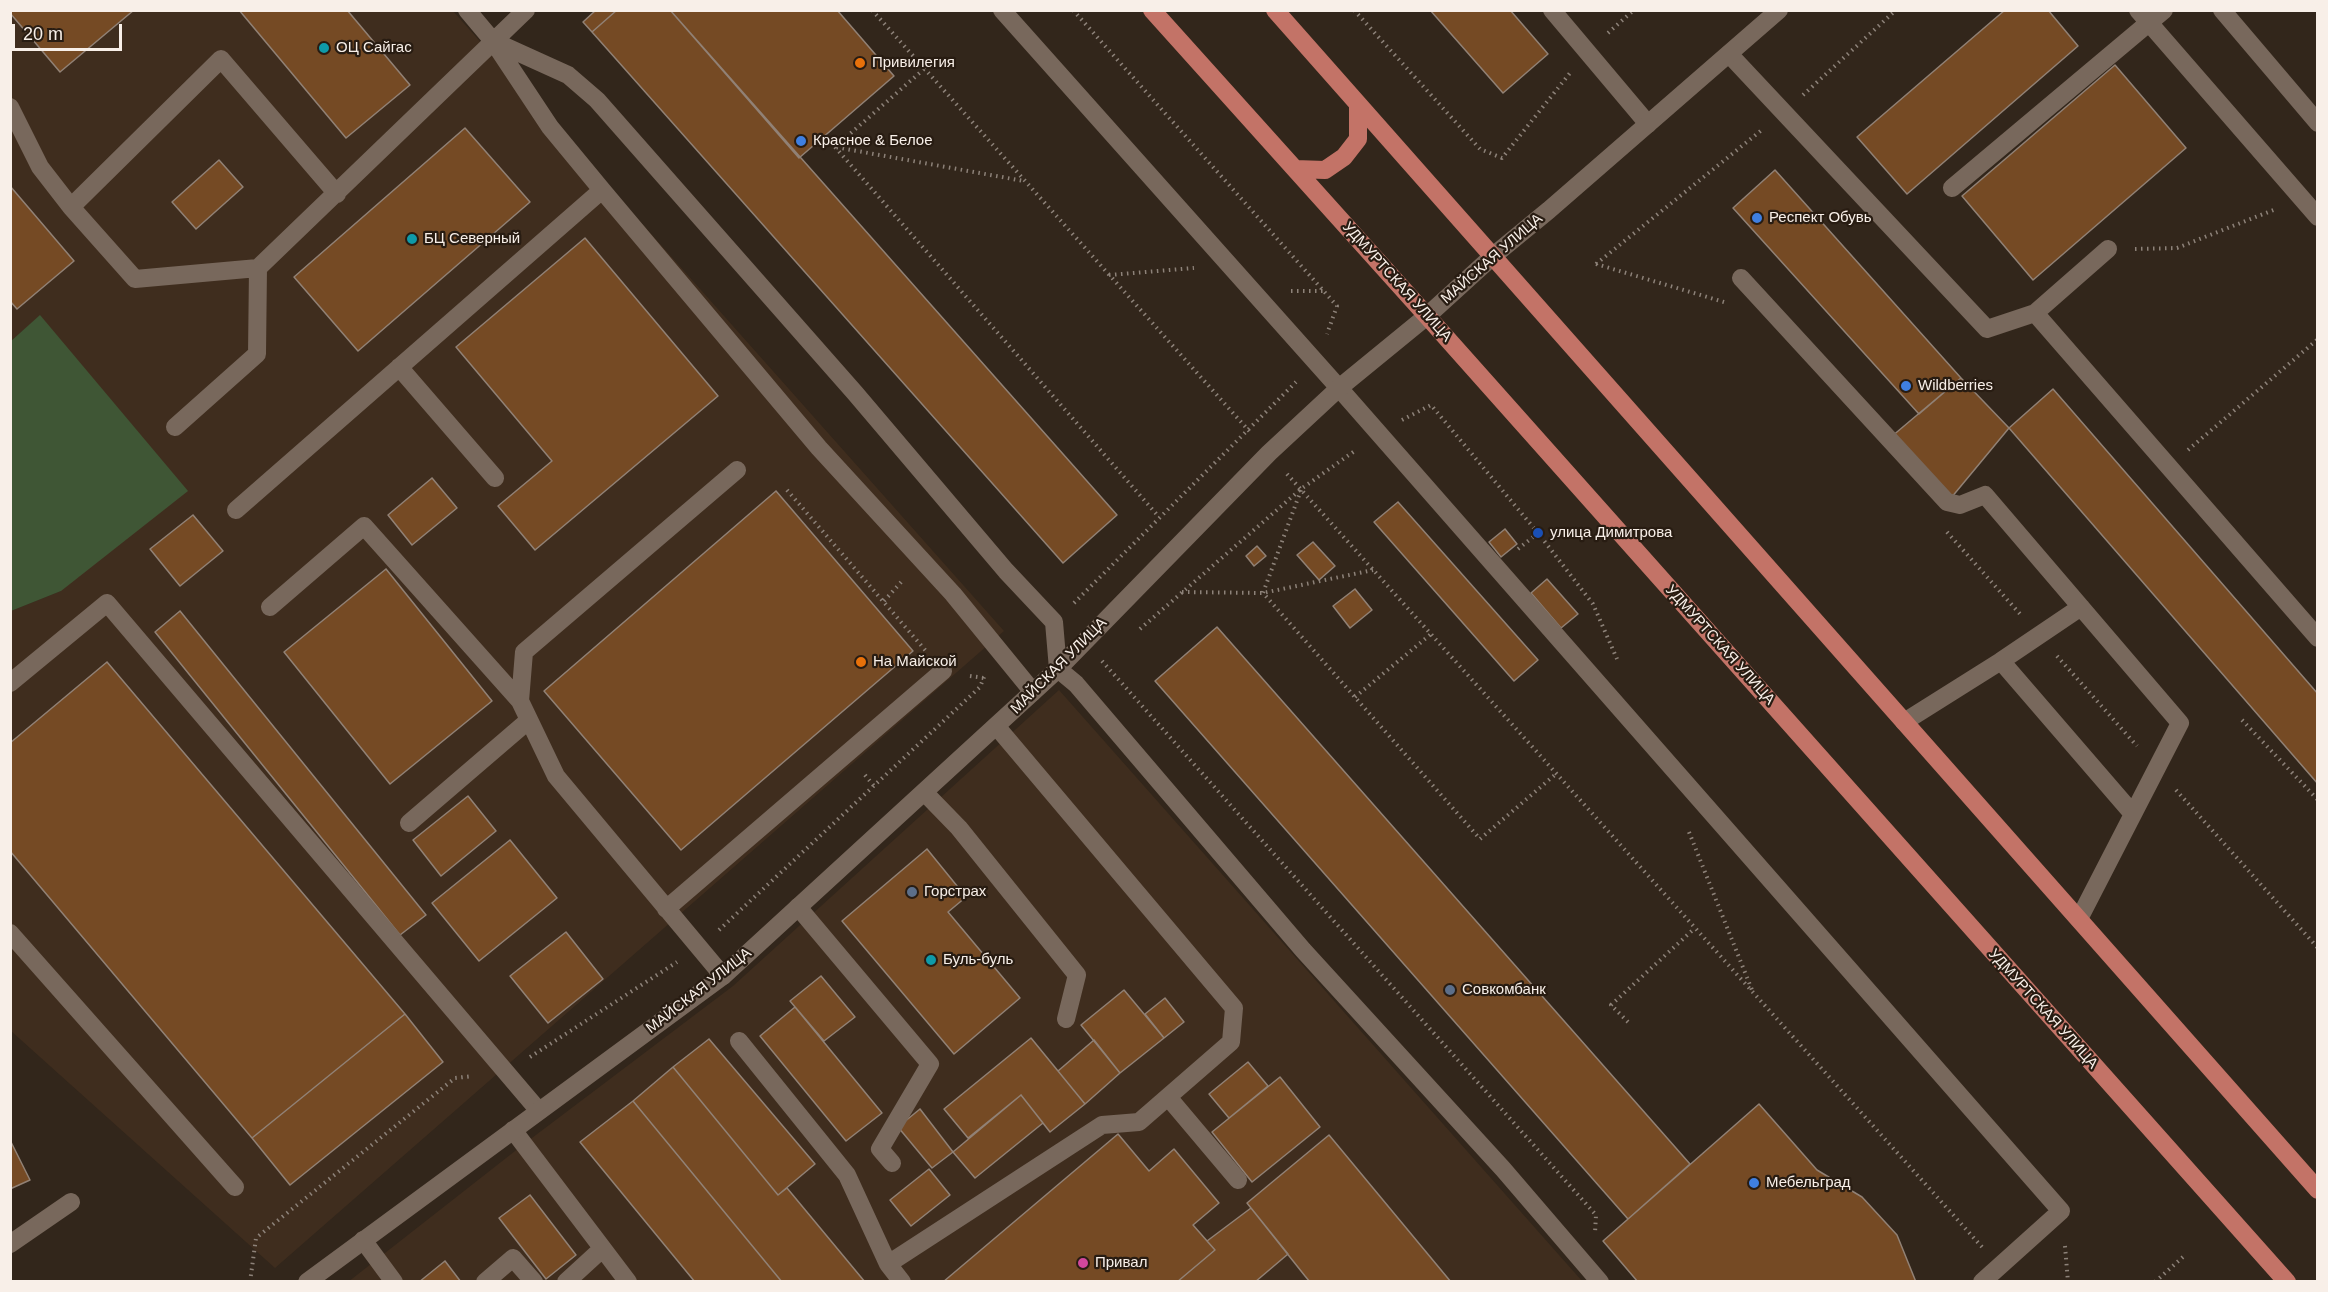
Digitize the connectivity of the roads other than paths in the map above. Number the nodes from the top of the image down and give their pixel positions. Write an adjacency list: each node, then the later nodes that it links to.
1 (467, 10): 11 (street)
2 (526, 10): 11 (street)
3 (1002, 10): 30 (street)
4 (1152, 10): 17 (main road, УДМУРТСКАЯ УЛИЦА)
5 (1275, 10): 13 (main road)
6 (1552, 10): 16 (street)
7 (1779, 10): 12 (street, МАЙСКАЯ УЛИЦА)
8 (2164, 10): 10 (street)
9 (2222, 10): 15 (street)
10 (2143, 17): 18 (street); 22 (street)
11 (493, 41): 19 (street); 20 (street); 39 (street)
12 (1729, 54): 16 (street, МАЙСКАЯ УЛИЦА); 27 (street)
13 (1359, 105): 17 (main road); 24 (main road)
14 (10, 107): 21 (street)
15 (2318, 123)
16 (1648, 124): 24 (street, МАЙСКАЯ УЛИЦА)
17 (1295, 169): 28 (main road, УДМУРТСКАЯ УЛИЦА)
18 (1952, 188)
19 (602, 190): 29 (street); 42 (street)
20 (337, 194): 21 (street); 25 (street)
21 (71, 207): 25 (street)
22 (2318, 217)
23 (2108, 249): 27 (street)
24 (1493, 256): 28 (street, МАЙСКАЯ УЛИЦА); 45 (main road)
25 (258, 268): 31 (street)
26 (1741, 278): 36 (street)
27 (2036, 313): 37 (street)
28 (1427, 316): 30 (street, МАЙСКАЯ УЛИЦА); 78 (main road, УДМУРТСКАЯ УЛИЦА)
29 (399, 367): 33 (street); 34 (street)
30 (1339, 388): 39 (street, МАЙСКАЯ УЛИЦА); 77 (street)
31 (175, 427)
32 (737, 470): 43 (street)
33 (495, 478)
34 (236, 510)
35 (270, 607): 43 (street)
36 (2080, 607): 38 (street); 48 (street)
37 (2318, 639)
38 (2001, 662): 45 (street); 48 (street)
39 (1058, 669): 42 (street, МАЙСКАЯ УЛИЦА); 69 (street)
40 (944, 671): 51 (street)
41 (10, 683): 58 (street)
42 (1034, 692): 46 (street, МАЙСКАЯ УЛИЦА)
43 (520, 701): 44 (street)
44 (529, 720): 49 (street); 51 (street)
45 (1904, 722): 52 (main road)
46 (997, 727): 47 (street, МАЙСКАЯ УЛИЦА); 57 (street)
47 (925, 793): 50 (street, МАЙСКАЯ УЛИЦА); 55 (street)
48 (2133, 814): 52 (street)
49 (409, 823)
50 (798, 907): 54 (street, МАЙСКАЯ УЛИЦА); 60 (street)
51 (666, 909): 54 (street)
52 (2079, 919): 63 (main road)
53 (10, 933): 62 (street)
54 (723, 976): 58 (street, МАЙСКАЯ УЛИЦА)
55 (1066, 1019)
56 (739, 1041): 68 (street)
57 (1168, 1097): 61 (street); 68 (street)
58 (539, 1111): 59 (street, МАЙСКАЯ УЛИЦА)
59 (513, 1130): 65 (street, МАЙСКАЯ УЛИЦА); 67 (street)
60 (892, 1162)
61 (1238, 1179)
62 (235, 1187)
63 (2318, 1190)
64 (71, 1202): 66 (street)
65 (363, 1240): 70 (street, МАЙСКАЯ УЛИЦА); 71 (street)
66 (10, 1244)
67 (602, 1249): 74 (street); 75 (street)
68 (888, 1264): 76 (street)
69 (1596, 1277)
70 (307, 1281)
71 (394, 1281)
72 (485, 1281): 73 (street)
73 (534, 1281)
74 (566, 1281)
75 (628, 1281)
76 (902, 1281)
77 (1982, 1281)
78 (2287, 1281)

